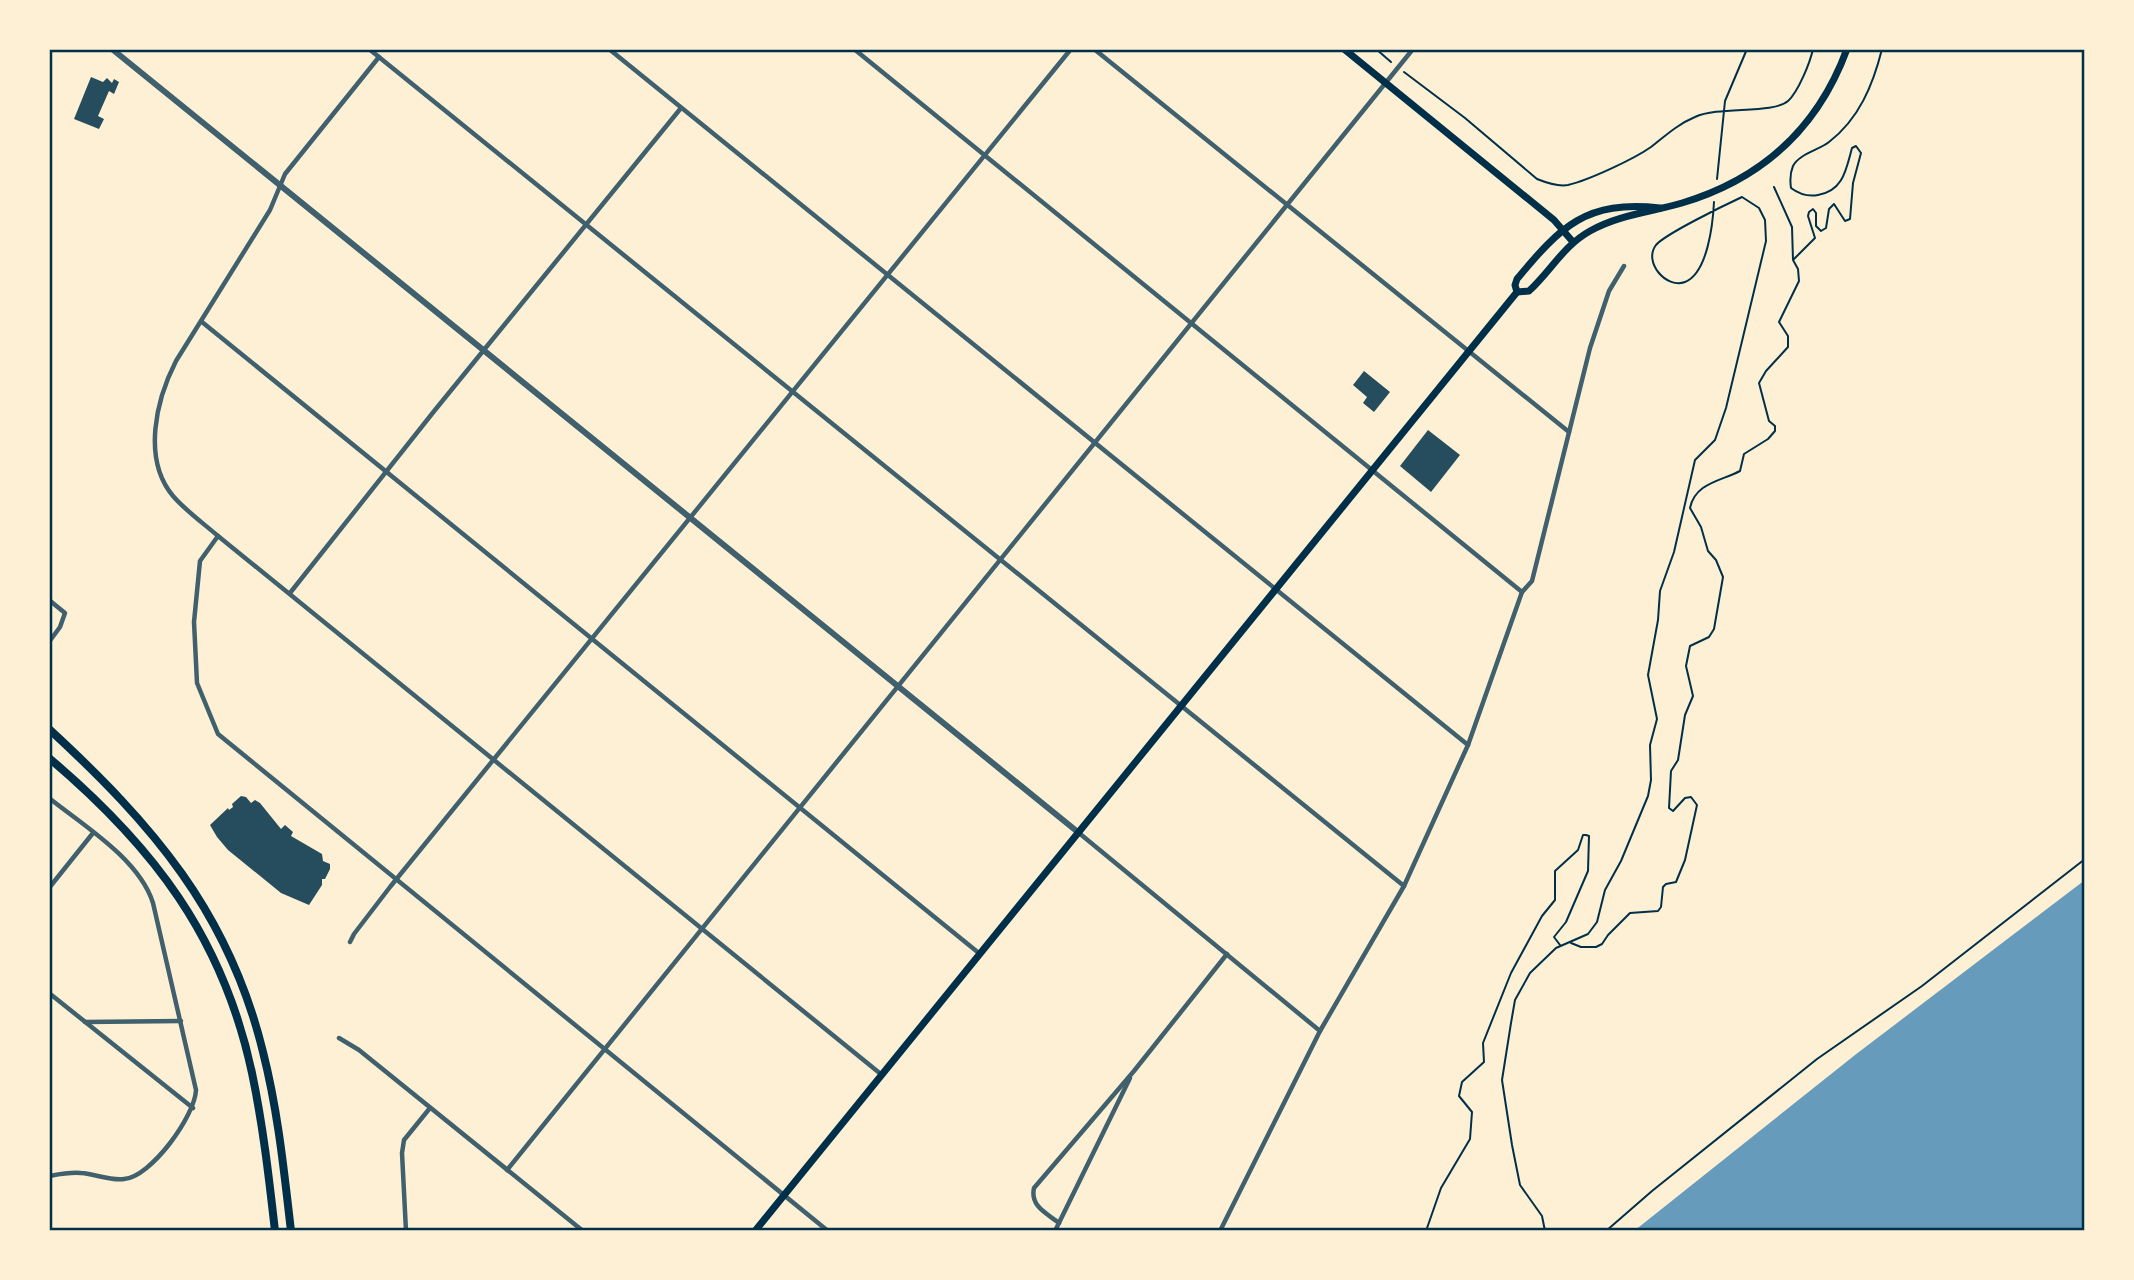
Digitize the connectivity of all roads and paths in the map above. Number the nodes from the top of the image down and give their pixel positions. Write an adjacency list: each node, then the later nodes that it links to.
1 (112, 49): 21 (street)
2 (369, 49): 14 (street)
3 (609, 49): 17 (street)
4 (854, 49): 20 (street)
5 (1072, 49): 20 (street)
6 (1094, 49): 23 (street)
7 (1343, 49): 16 (main road)
8 (1376, 49): 15 (path)
9 (1413, 49): 15 (street)
10 (1747, 49): 18 (path)
11 (1813, 49): 18 (path)
12 (1847, 49): 24 (main road)
13 (1882, 49): 29 (path)
14 (379, 57): 21 (street); 25 (street)
15 (1398, 67): 16 (street); 18 (path)
16 (1385, 83): 23 (street); 26 (main road)
17 (681, 108): 25 (street); 31 (street)
18 (1723, 111): 19 (path)
19 (1721, 139)
20 (985, 156): 31 (street); 34 (street)
21 (280, 185): 33 (street); 35 (street)
22 (1774, 187): 29 (path)
23 (1287, 205): 34 (street); 36 (street)
24 (1660, 208): 26 (main road); 28 (main road)
25 (586, 225): 35 (street); 37 (street)
26 (1563, 228): 28 (main road); 32 (main road)
27 (1712, 233): 67 (path)
28 (1573, 242): 32 (main road)
29 (1793, 260): 67 (path)
30 (1624, 266): 38 (street)
31 (888, 275): 37 (street); 39 (street)
32 (1517, 292): 36 (main road)
33 (202, 322): 41 (street); 43 (street)
34 (1193, 322): 39 (street); 40 (street)
35 (484, 351): 41 (street); 42 (street)
36 (1469, 352): 38 (street); 40 (main road)
37 (793, 392): 42 (street); 44 (street)
38 (1569, 432): 46 (street)
39 (1095, 443): 44 (street); 45 (street)
40 (1374, 470): 45 (main road); 46 (street)
41 (387, 471): 47 (street); 49 (street)
42 (690, 518): 49 (street); 51 (street)
43 (218, 536): 47 (street); 62 (street)
44 (1000, 560): 51 (street); 52 (street)
45 (1277, 589): 52 (main road); 54 (street)
46 (1522, 592): 54 (street)
47 (290, 593): 56 (street)
48 (49, 600): 50 (street)
49 (592, 640): 56 (street); 58 (street)
50 (49, 642)
51 (898, 687): 58 (street); 60 (street)
52 (1181, 707): 60 (main road); 63 (street)
53 (49, 729): 86 (main road)
54 (1468, 745): 63 (street)
55 (49, 758): 85 (main road)
56 (494, 760): 62 (street); 65 (street)
57 (49, 798): 59 (street)
58 (799, 809): 65 (street); 69 (street)
59 (93, 833): 64 (street); 72 (street)
60 (1079, 834): 69 (main road); 70 (street)
61 (2085, 859): 95 (path)
62 (396, 880): 66 (street); 76 (street)
63 (1405, 886): 74 (street)
64 (49, 888)
65 (702, 929): 76 (street); 78 (street)
66 (350, 942)
67 (1570, 943): 68 (path)
68 (1560, 946): 93 (path); 94 (path)
69 (980, 954): 78 (main road)
70 (1227, 954): 74 (street); 77 (street)
71 (49, 993): 73 (street)
72 (181, 1021): 73 (street); 79 (street)
73 (85, 1022): 79 (street)
74 (1320, 1031): 92 (street)
75 (339, 1038): 80 (street)
76 (605, 1049): 81 (street); 83 (street)
77 (1134, 1071): 84 (street); 84 (street)
78 (882, 1076): 83 (main road)
79 (192, 1108): 82 (street)
80 (430, 1108): 81 (street); 87 (street)
81 (507, 1170): 88 (street)
82 (49, 1176)
83 (784, 1196): 89 (main road); 90 (street)
84 (1059, 1223): 91 (street)
85 (275, 1231)
86 (292, 1231)
87 (406, 1231)
88 (583, 1231)
89 (755, 1231)
90 (828, 1231)
91 (1055, 1231)
92 (1220, 1231)
93 (1426, 1231)
94 (1545, 1231)
95 (1606, 1231)

